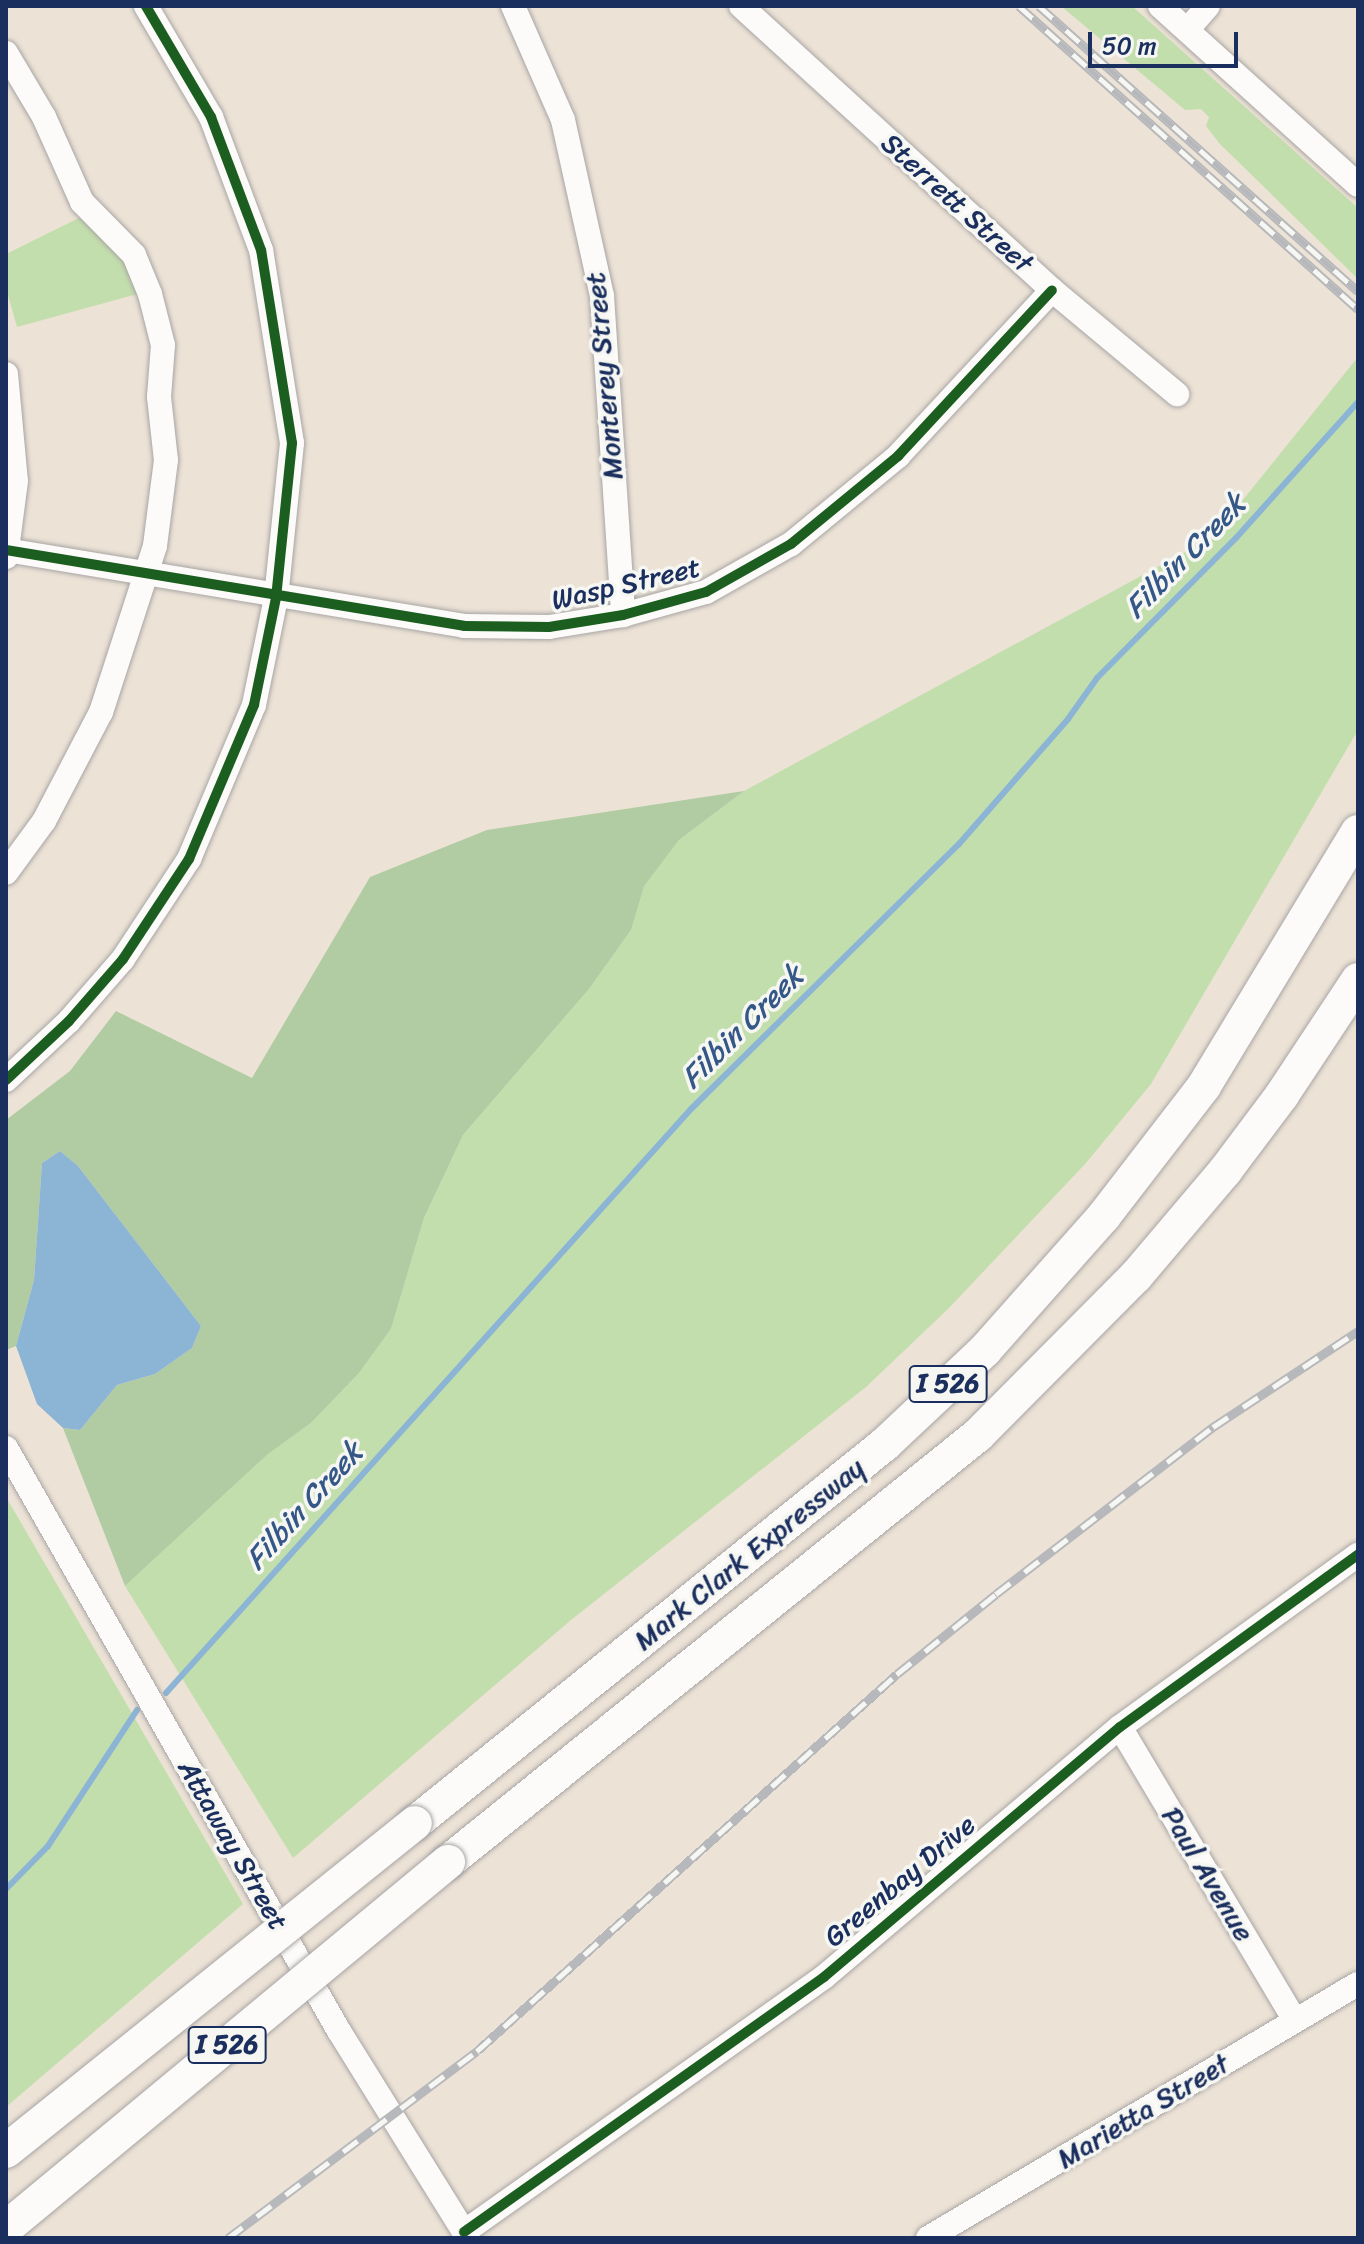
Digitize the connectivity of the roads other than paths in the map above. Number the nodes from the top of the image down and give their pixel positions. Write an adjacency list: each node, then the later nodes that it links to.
1 (146, 6): 14 (street)
2 (513, 6): 15 (street, Monterey Street)
3 (741, 6): 9 (street, Sterrett Street)
4 (1160, 6): 6 (street)
5 (1208, 6): 6 (street)
6 (1188, 29): 8 (street)
7 (6, 53): 13 (street)
8 (1358, 185)
9 (1052, 290): 11 (street, Sterrett Street); 15 (street, Wasp Street)
10 (6, 374): 12 (street)
11 (1177, 394)
12 (6, 552): 13 (street, Wasp Street)
13 (146, 575): 14 (street, Wasp Street); 17 (street)
14 (276, 598): 15 (street, Wasp Street); 19 (street)
15 (623, 615)
16 (1358, 832): 25 (highway, Mark Clark Expressway / I 526, bridge)
17 (6, 873)
18 (1358, 980): 26 (highway, Mark Clark Expressway / I 526, bridge)
19 (6, 1080)
20 (6, 1448): 27 (street, Attaway Street)
21 (1354, 1568): 22 (street, Greenbay Drive)
22 (1120, 1727): 24 (street, Paul Avenue); 27 (street, Greenbay Drive)
23 (1358, 1984): 24 (street, Marietta Street)
24 (1295, 2020): 28 (street, Marietta Street)
25 (6, 2151)
26 (6, 2228)
27 (466, 2235)
28 (928, 2238)

